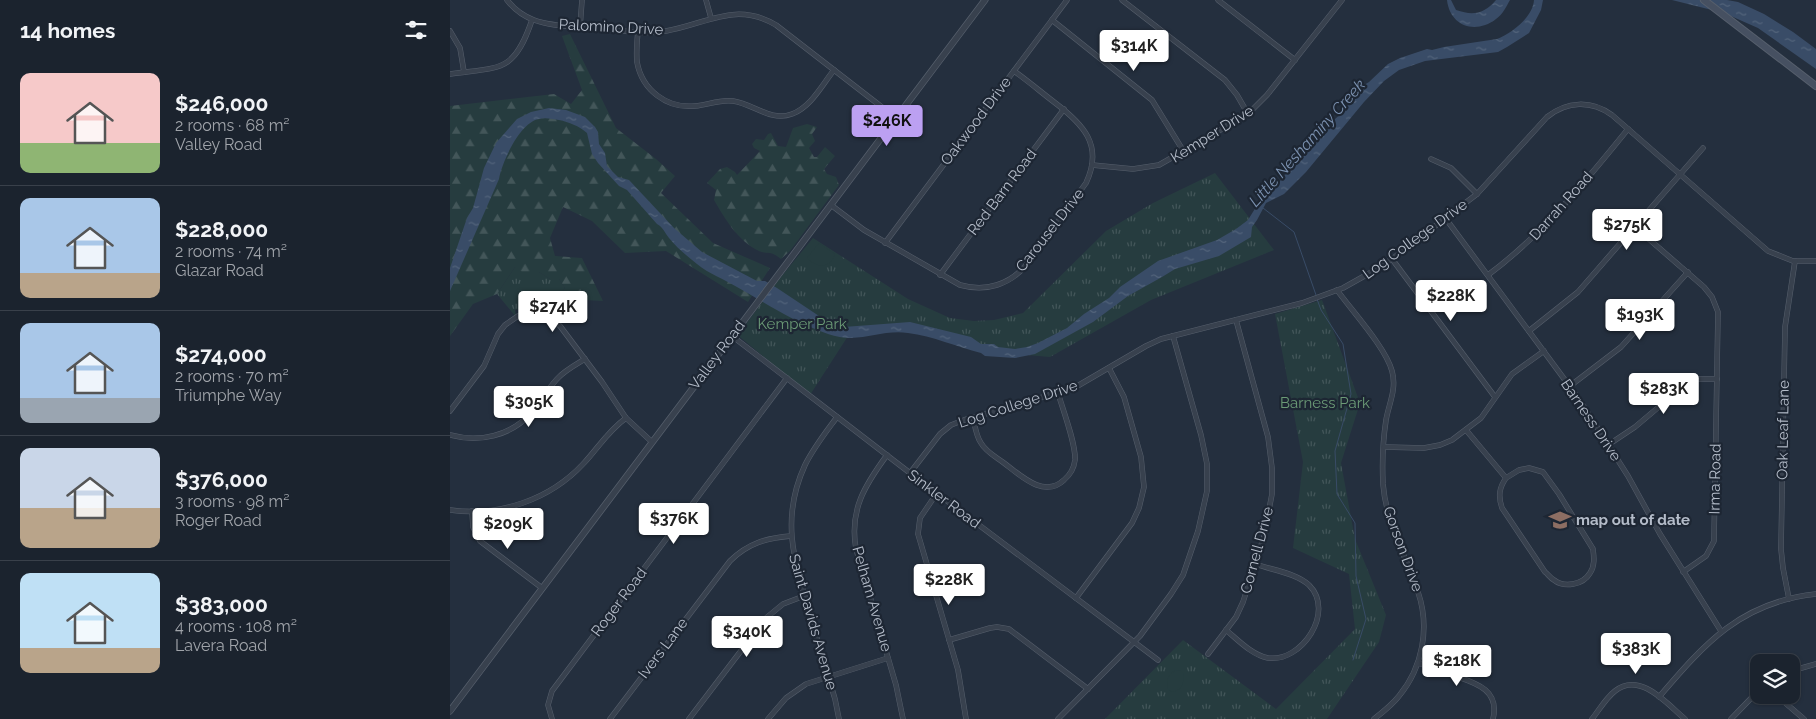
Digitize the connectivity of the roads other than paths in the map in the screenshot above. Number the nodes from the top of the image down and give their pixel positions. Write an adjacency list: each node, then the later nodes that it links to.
1 (507, 0): 11 (street, Palomino Drive)
2 (582, 0): 13 (street)
3 (706, 0): 10 (street)
4 (984, 0): 24 (street, Valley Road)
5 (1068, 0): 12 (street, Oakwood Drive)
6 (1122, 0): 23 (street)
7 (1218, 0): 16 (street)
8 (1342, 0): 16 (street, Kemper Drive)
9 (1704, 0): 21 (main road)
10 (711, 18): 15 (street, Palomino Drive); 17 (street, Palomino Drive)
11 (532, 20): 13 (street, Palomino Drive); 19 (street)
12 (1052, 20): 18 (street, Oakwood Drive); 27 (street)
13 (580, 26): 15 (street, Palomino Drive)
14 (450, 31): 19 (street)
15 (638, 31): 17 (street)
16 (1295, 60): 23 (street, Kemper Drive)
17 (834, 70): 24 (street, Palomino Drive)
18 (1014, 71): 22 (street, Carousel Drive); 35 (street, Oakwood Drive)
19 (464, 72): 20 (street)
20 (450, 74)
21 (1816, 86)
22 (1064, 109): 29 (street, Carousel Drive); 40 (street, Red Barn Road)
23 (1248, 114): 27 (street, Kemper Drive)
24 (896, 118): 32 (street, Valley Road)
25 (1628, 129): 30 (street, Log College Drive); 31 (street, Log College Drive); 41 (street, Darrah Road)
26 (1703, 148): 30 (street)
27 (1184, 152): 29 (street, Kemper Drive)
28 (1431, 159): 31 (street)
29 (1092, 165): 40 (street, Carousel Drive)
30 (1681, 175): 34 (street); 37 (street, Log College Drive)
31 (1477, 194): 33 (street, Log College Drive)
32 (831, 205): 35 (street, Carousel Drive); 45 (street, Valley Road)
33 (1446, 219): 36 (street, Log College Drive); 41 (street, Barness Drive)
34 (1635, 227): 39 (street, Irma Road); 44 (street)
35 (885, 243): 40 (street, Carousel Drive)
36 (1392, 259): 42 (street, Log College Drive); 54 (street)
37 (1795, 261): 38 (street, Log College Drive); 77 (street, Oak Leaf Lane)
38 (1816, 261)
39 (1688, 272): 51 (street, Irma Road); 52 (street)
40 (940, 275)
41 (1488, 275): 44 (street, Barness Drive)
42 (1337, 290): 43 (street, Log College Drive); 63 (street, Gorson Drive)
43 (1236, 320): 46 (street, Log College Drive); 71 (street, Cornell Drive)
44 (1529, 331): 47 (street, Barness Drive)
45 (732, 336): 50 (street, Sinkler Road); 61 (street, Valley Road)
46 (1173, 336): 49 (street, Log College Drive); 81 (street)
47 (1544, 351): 52 (street, Barness Drive); 54 (street)
48 (585, 359): 55 (street); 58 (street); 60 (street)
49 (1109, 368): 53 (street, Log College Drive); 76 (street)
50 (787, 378): 56 (street, Sinkler Road); 94 (street, Roger Road)
51 (1717, 379): 62 (street); 72 (street, Irma Road)
52 (1570, 386): 62 (street, Barness Drive)
53 (1058, 393): 57 (street, Log College Drive); 57 (street)
54 (1495, 398): 59 (street)
55 (450, 411)
56 (837, 417): 64 (street, Sinkler Road); 70 (street, Saint Davids Avenue)
57 (973, 417): 65 (street, Log College Drive)
58 (626, 418): 61 (street); 69 (street)
59 (1466, 430): 63 (street); 66 (street)
60 (450, 436)
61 (652, 442): 73 (street, Valley Road)
62 (1608, 445): 72 (street, Barness Drive)
63 (1384, 447): 85 (street, Gorson Drive)
64 (887, 455): 65 (street, Sinkler Road); 83 (street, Pelham Avenue)
65 (910, 473): 67 (street, Sinkler Road)
66 (1506, 478): 66 (street)
67 (938, 493): 76 (street, Sinkler Road); 80 (street)
68 (450, 510): 69 (street)
69 (472, 511): 73 (street)
70 (792, 536): 75 (street, Saint Davids Avenue); 95 (street, Ivers Lane)
71 (1255, 564): 78 (street, Cornell Drive); 78 (street)
72 (1683, 572): 79 (street, Barness Drive)
73 (542, 588): 93 (street, Valley Road)
74 (1816, 594): 77 (street)
75 (804, 596): 88 (street, Saint Davids Avenue); 96 (street)
76 (1076, 598): 81 (street, Sinkler Road)
77 (1790, 599): 79 (street)
78 (1226, 630): 82 (street, Cornell Drive)
79 (1721, 631): 90 (street)
80 (949, 640): 89 (street); 100 (street)
81 (1134, 642): 84 (street, Sinkler Road); 89 (street)
82 (1208, 654)
83 (888, 658): 88 (street); 99 (street, Pelham Avenue)
84 (1158, 660)
85 (1418, 663): 102 (street, Gorson Drive); 103 (street)
86 (1816, 664): 87 (street)
87 (1800, 669)
88 (828, 676): 97 (street); 98 (street, Saint Davids Avenue)
89 (1088, 689): 101 (street)
90 (1659, 697): 104 (street); 105 (street)
91 (1750, 699): 106 (street)
92 (1786, 704): 107 (street)
93 (450, 711)
94 (552, 719)
95 (610, 719)
96 (689, 719)
97 (768, 719)
98 (839, 719)
99 (903, 719)
100 (966, 719)
101 (1058, 719)
102 (1374, 719)
103 (1493, 719)
104 (1592, 719)
105 (1685, 719)
106 (1731, 719)
107 (1804, 719)

